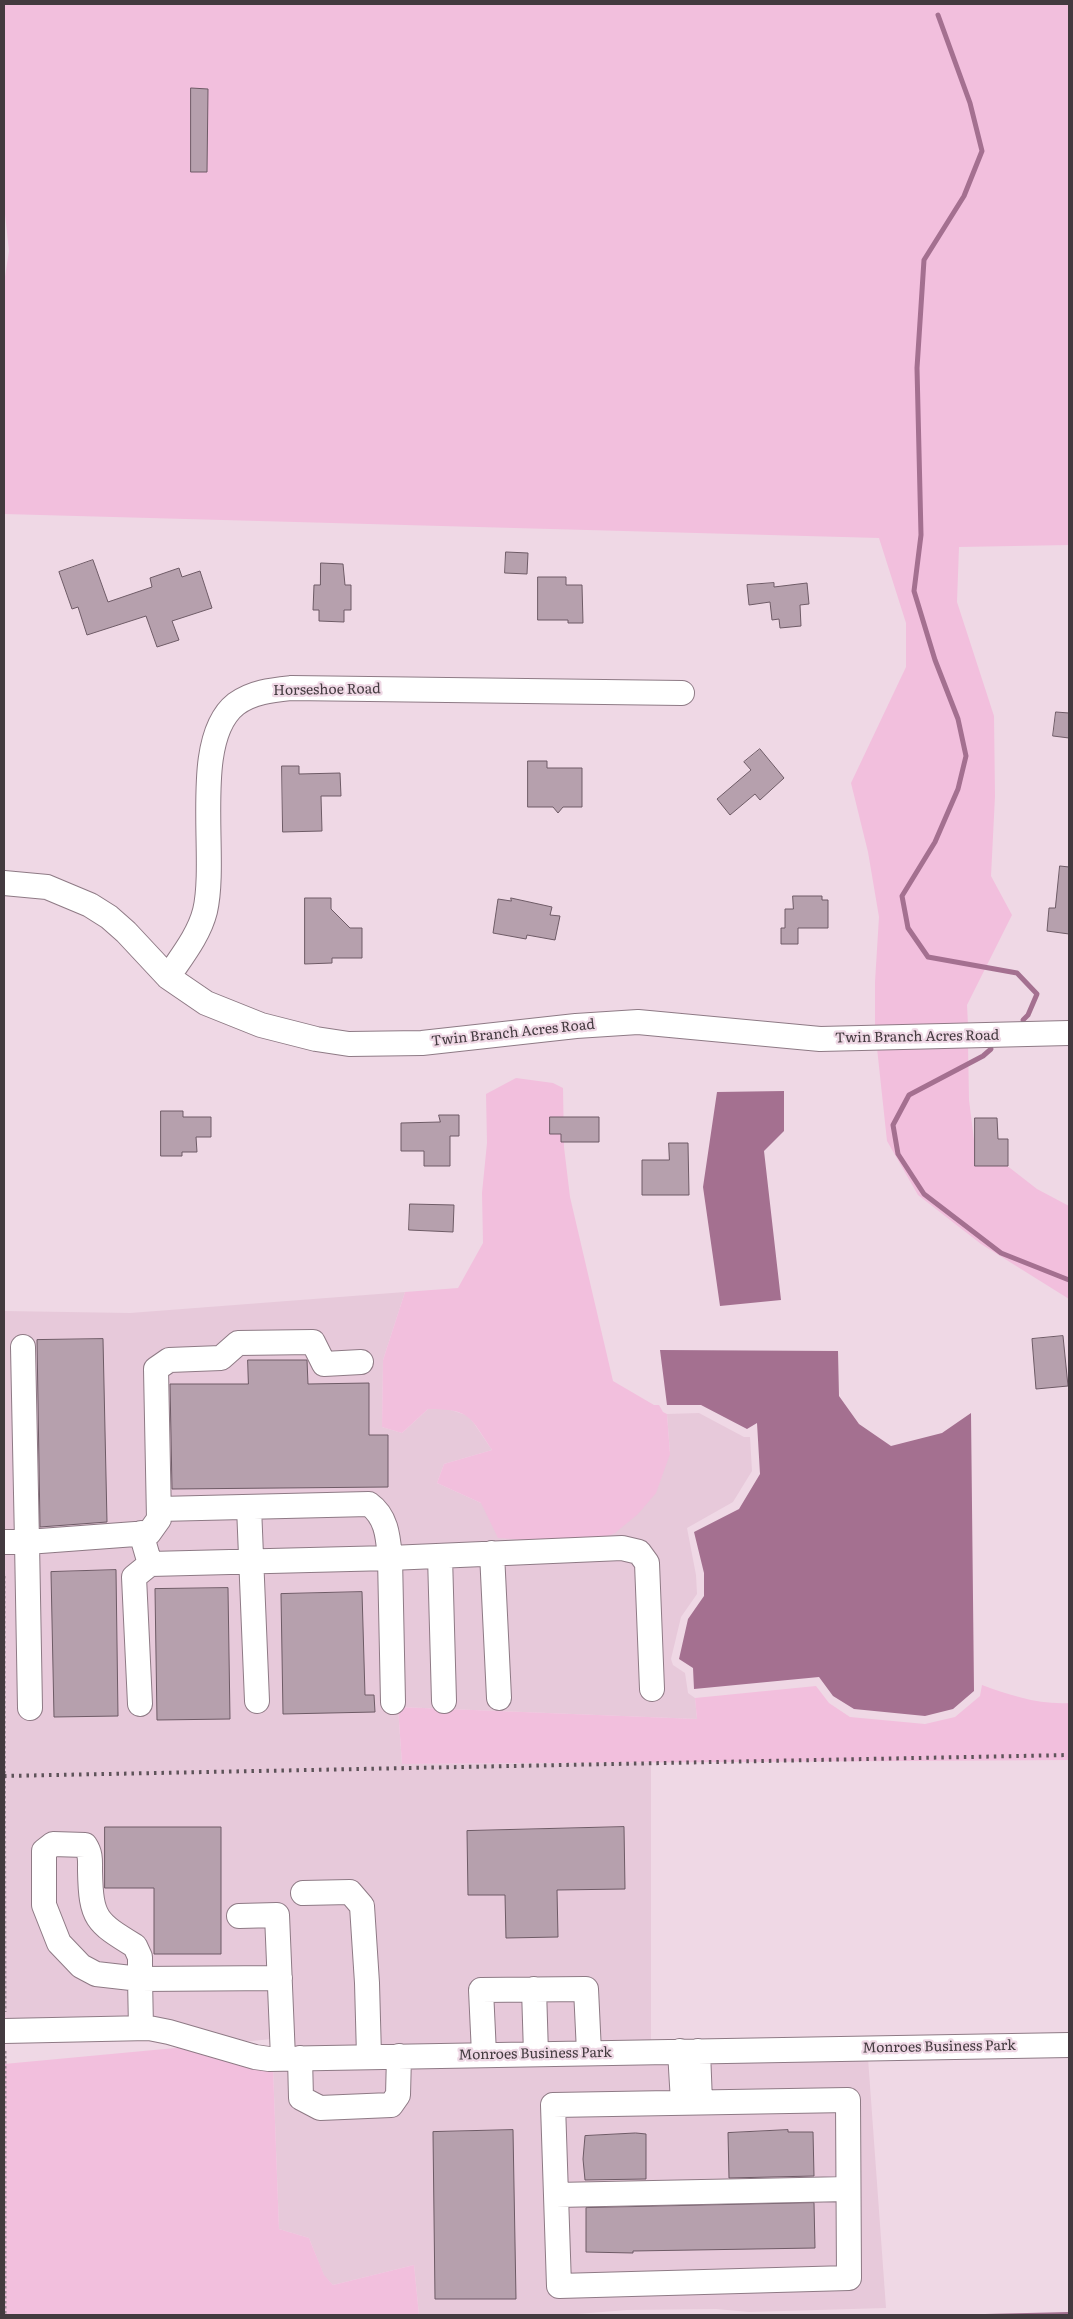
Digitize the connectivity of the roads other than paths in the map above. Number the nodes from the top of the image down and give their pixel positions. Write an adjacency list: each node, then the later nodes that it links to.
1 (682, 693): 3 (street, Horseshoe Road)
2 (4, 883): 3 (street, Twin Branch Acres Road)
3 (168, 977): 4 (street, Twin Branch Acres Road)
4 (1069, 1033)
5 (23, 1347): 10 (street)
6 (361, 1362): 8 (street)
7 (249, 1507): 8 (street); 13 (street); 14 (street)
8 (159, 1509): 9 (street)
9 (141, 1534): 10 (street); 15 (street)
10 (15, 1542): 22 (street)
11 (492, 1553): 12 (street); 16 (street); 17 (street)
12 (440, 1556): 13 (street); 19 (street)
13 (390, 1558): 14 (street); 20 (street)
14 (251, 1561): 15 (street); 18 (street)
15 (150, 1564): 21 (street)
16 (652, 1689)
17 (498, 1698)
18 (257, 1701)
19 (444, 1701)
20 (393, 1702)
21 (140, 1704)
22 (30, 1708)
23 (303, 1893): 35 (street)
24 (239, 1916): 25 (street)
25 (280, 1978): 26 (street); 37 (street)
26 (140, 1979): 26 (street); 28 (street)
27 (534, 1990): 32 (street); 33 (street); 34 (street)
28 (141, 2028): 29 (street, Monroes Business Park); 37 (street, Monroes Business Park)
29 (4, 2031)
30 (1069, 2045): 31 (street, Monroes Business Park)
31 (689, 2051): 32 (street, Monroes Business Park); 38 (street)
32 (589, 2052): 34 (street, Monroes Business Park)
33 (484, 2054): 34 (street, Monroes Business Park); 36 (street, Monroes Business Park)
34 (536, 2054)
35 (369, 2056): 36 (street, Monroes Business Park); 37 (street, Monroes Business Park)
36 (399, 2056): 37 (street)
37 (292, 2058)
38 (691, 2102): 39 (street); 40 (street)
39 (848, 2189): 40 (street); 40 (street)
40 (556, 2196)

